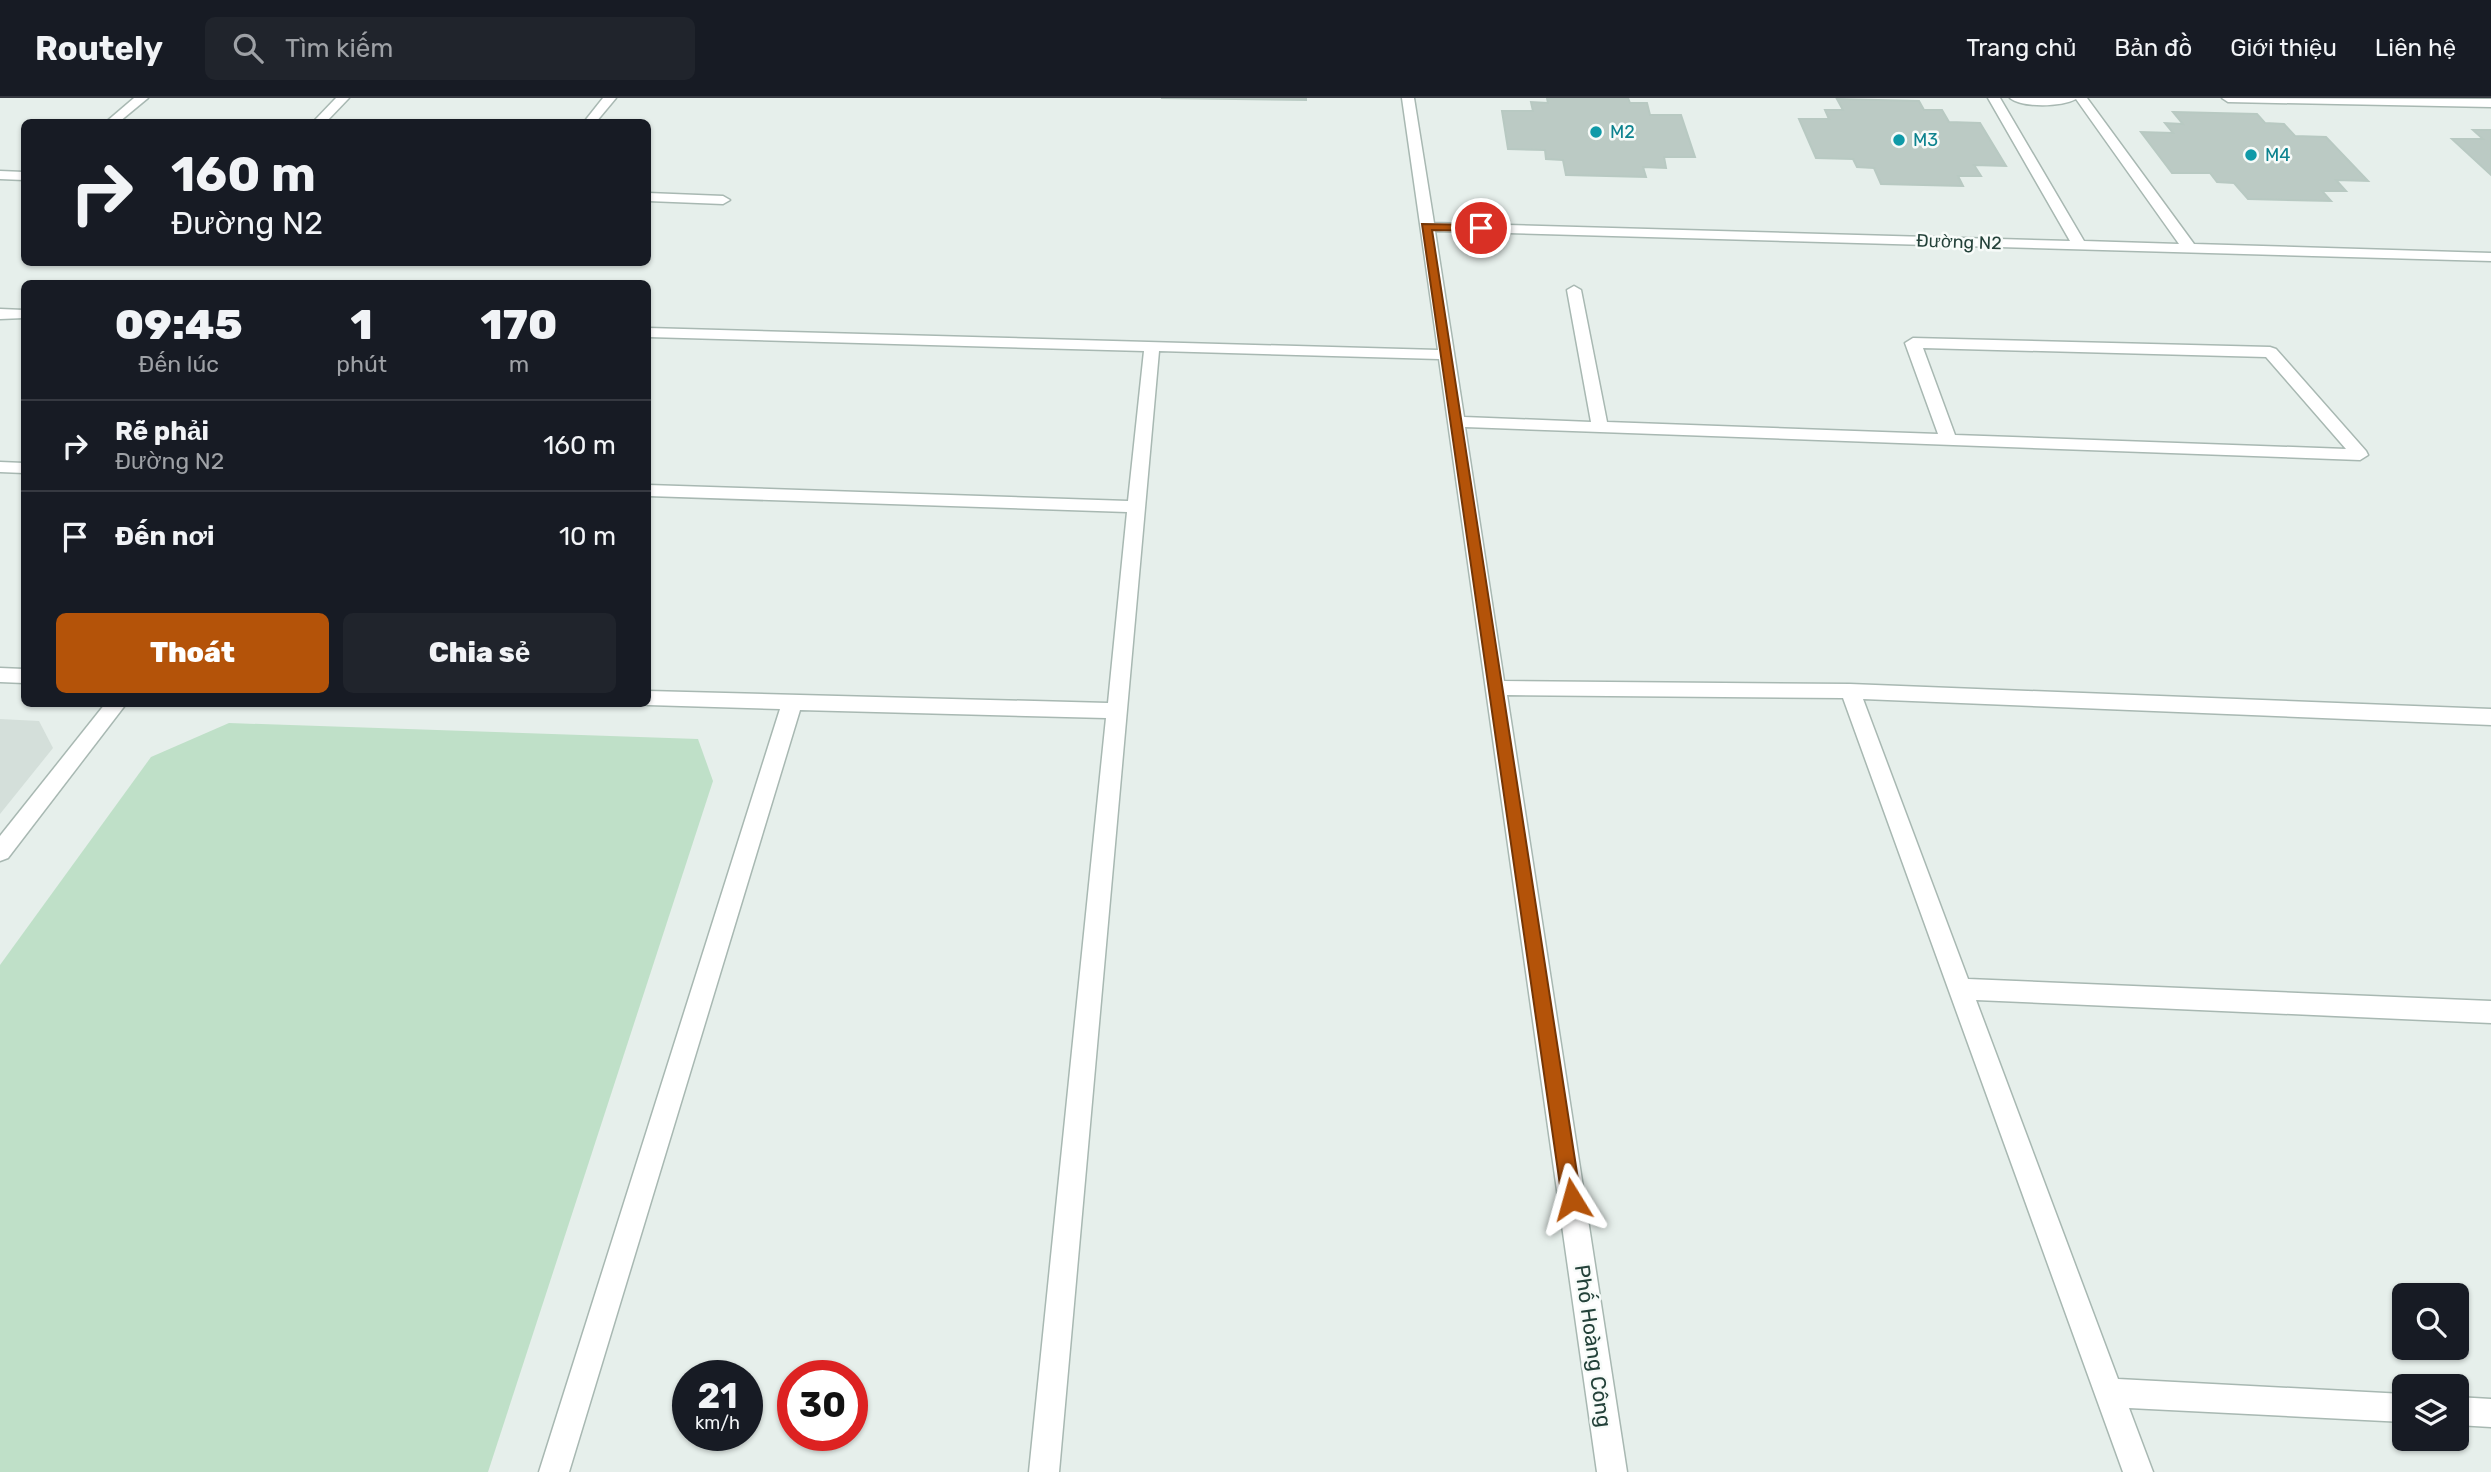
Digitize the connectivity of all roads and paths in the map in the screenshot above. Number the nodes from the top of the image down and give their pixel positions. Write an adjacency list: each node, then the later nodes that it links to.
1 (142, 98): 11 (street)
2 (343, 98): 12 (street)
3 (610, 98): 13 (street)
4 (1408, 98): 18 (street, Phố Hoàng Công)
5 (1994, 98): 19 (street)
6 (2016, 98): 7 (street)
7 (2070, 98)
8 (2081, 98): 20 (street)
9 (2228, 98): 10 (street)
10 (2491, 103)
11 (117, 119)
12 (322, 119)
13 (592, 119)
14 (0, 175): 15 (street)
15 (21, 176)
16 (651, 197): 17 (street)
17 (723, 200)
18 (1426, 226): 19 (street, Đường N2); 27 (street, Phố Hoàng Công)
19 (2079, 245): 20 (street, Đường N2)
20 (2189, 248): 21 (street, Đường N2)
21 (2491, 257)
22 (1574, 290): 29 (street)
23 (0, 314): 24 (street)
24 (21, 314)
25 (651, 332): 26 (street)
26 (1152, 346): 27 (street); 34 (street)
27 (1447, 355): 28 (street, Phố Hoàng Công)
28 (1457, 422): 29 (street); 37 (street, Phố Hoàng Công)
29 (1600, 427): 30 (street)
30 (1948, 440): 30 (street)
31 (0, 467): 32 (street)
32 (21, 468)
33 (651, 490): 34 (street)
34 (1136, 507): 42 (street)
35 (0, 676): 36 (street)
36 (21, 676)
37 (1496, 688): 38 (street); 53 (street, Phố Hoàng Công)
38 (1850, 691): 43 (street); 45 (street)
39 (651, 698): 40 (street)
40 (792, 703): 42 (street); 51 (street)
41 (114, 707): 44 (street)
42 (1116, 711): 52 (street)
43 (2491, 717)
44 (0, 852)
45 (1960, 989): 46 (street); 47 (street)
46 (2491, 1012)
47 (2109, 1393): 48 (street); 54 (street)
48 (2392, 1407)
49 (2469, 1412): 50 (street)
50 (2491, 1413)
51 (554, 1472)
52 (1044, 1472)
53 (1612, 1472)
54 (2138, 1472)

